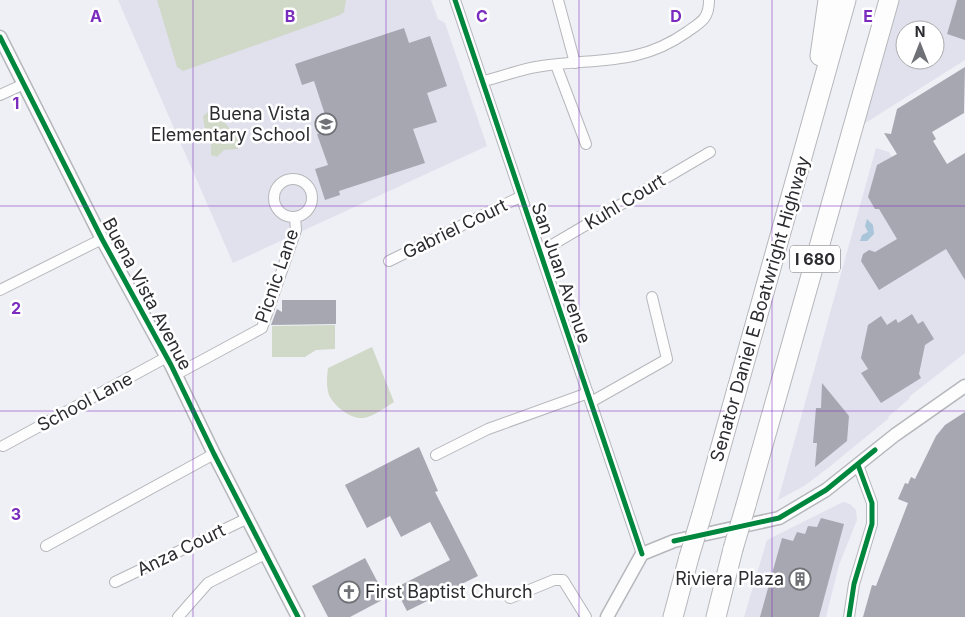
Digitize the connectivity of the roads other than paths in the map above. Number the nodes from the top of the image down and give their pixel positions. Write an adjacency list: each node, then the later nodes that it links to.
1 (455, 0): 10 (street, San Juan Avenue)
2 (558, 0): 8 (street)
3 (709, 0): 8 (street)
4 (828, 0): 13 (highway)
5 (846, 0): 13 (highway, Senator Daniel E Boatwright Highway / I 680)
6 (889, 4): 42 (highway, I 680, bridge)
7 (0, 37): 11 (street, Buena Vista Avenue)
8 (575, 63): 9 (street)
9 (556, 65): 10 (street); 14 (street)
10 (484, 81): 16 (street, San Juan Avenue)
11 (24, 84): 12 (street); 18 (street, Buena Vista Avenue)
12 (0, 95)
13 (810, 131): 41 (highway, Senator Daniel E Boatwright Highway / I 680, bridge)
14 (586, 144)
15 (710, 152): 19 (street, Kuhl Court)
16 (520, 197): 19 (street, San Juan Avenue); 20 (street, Gabriel Court)
17 (295, 217): 24 (street, Picnic Lane)
18 (102, 239): 21 (street); 23 (street, Buena Vista Avenue)
19 (540, 252): 26 (street, San Juan Avenue)
20 (389, 261)
21 (0, 290)
22 (652, 297): 26 (street)
23 (166, 357): 24 (street, Buena Vista Avenue); 27 (street, School Lane)
24 (176, 375): 28 (street, Buena Vista Avenue)
25 (965, 386): 30 (street)
26 (589, 398): 29 (street); 34 (street, San Juan Avenue)
27 (3, 446)
28 (214, 454): 31 (street, Buena Vista Avenue); 32 (street)
29 (436, 455)
30 (858, 465): 34 (street); 43 (street)
31 (248, 518): 33 (street, Buena Vista Avenue); 35 (street, Anza Court)
32 (46, 546)
33 (265, 554): 37 (street, Buena Vista Avenue); 38 (street)
34 (642, 554): 40 (street)
35 (115, 582)
36 (510, 598): 39 (street)
37 (294, 616)
38 (178, 617)
39 (586, 617)
40 (607, 617)
41 (673, 617)
42 (716, 617)
43 (849, 617)

